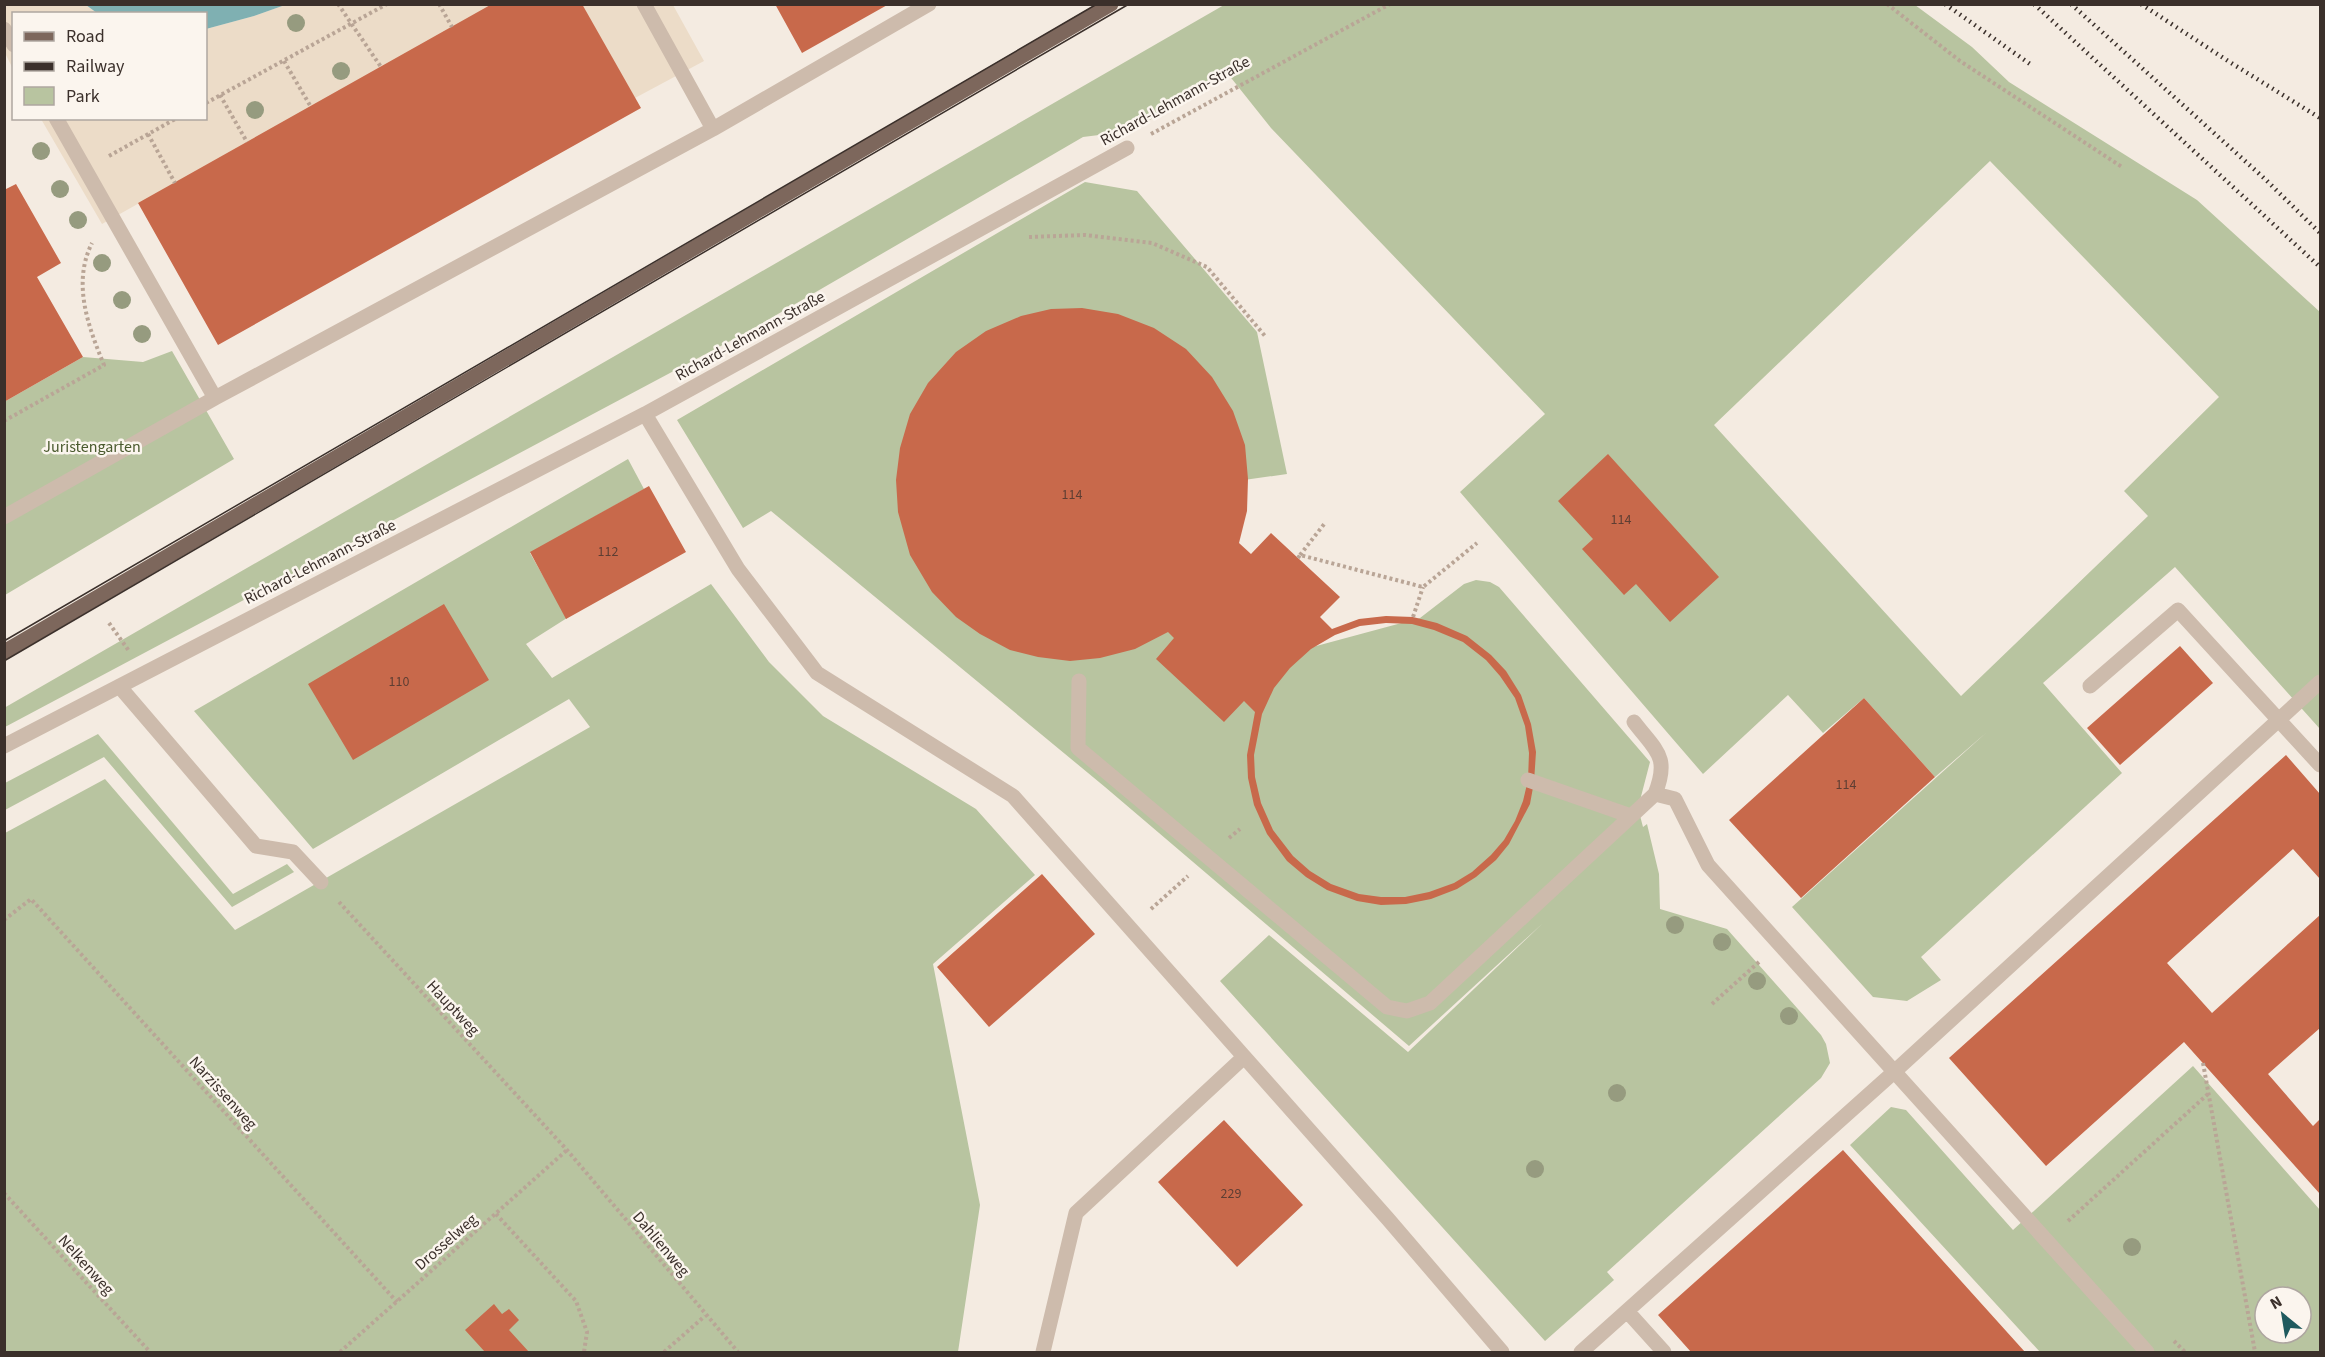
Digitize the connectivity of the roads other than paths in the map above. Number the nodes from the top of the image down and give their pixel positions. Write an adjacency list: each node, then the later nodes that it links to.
1 (644, 4): 7 (street)
2 (928, 4): 7 (street)
3 (1111, 4): 12 (main road)
4 (4, 29): 5 (street)
5 (12, 42)
6 (57, 120): 9 (street)
7 (713, 129): 9 (street)
8 (1127, 148): 10 (street, Richard-Lehmann-Straße)
9 (214, 398): 11 (street)
10 (645, 414): 16 (street, Richard-Lehmann-Straße); 25 (street)
11 (4, 517)
12 (4, 652)
13 (1079, 681): 23 (street)
14 (2320, 682): 17 (street)
15 (2090, 686): 17 (street)
16 (120, 687): 19 (street, Richard-Lehmann-Straße); 24 (street)
17 (2279, 719): 20 (street); 26 (street)
18 (1634, 722): 22 (street)
19 (4, 746)
20 (2320, 765)
21 (1528, 780): 23 (street)
22 (1655, 794): 23 (street); 26 (street)
23 (1631, 816)
24 (321, 882)
25 (1244, 1057): 28 (street); 29 (street)
26 (1894, 1072): 27 (street); 32 (street)
27 (1627, 1311): 30 (street); 31 (street)
28 (1043, 1353)
29 (1502, 1353)
30 (1581, 1353)
31 (1664, 1353)
32 (2147, 1353)

